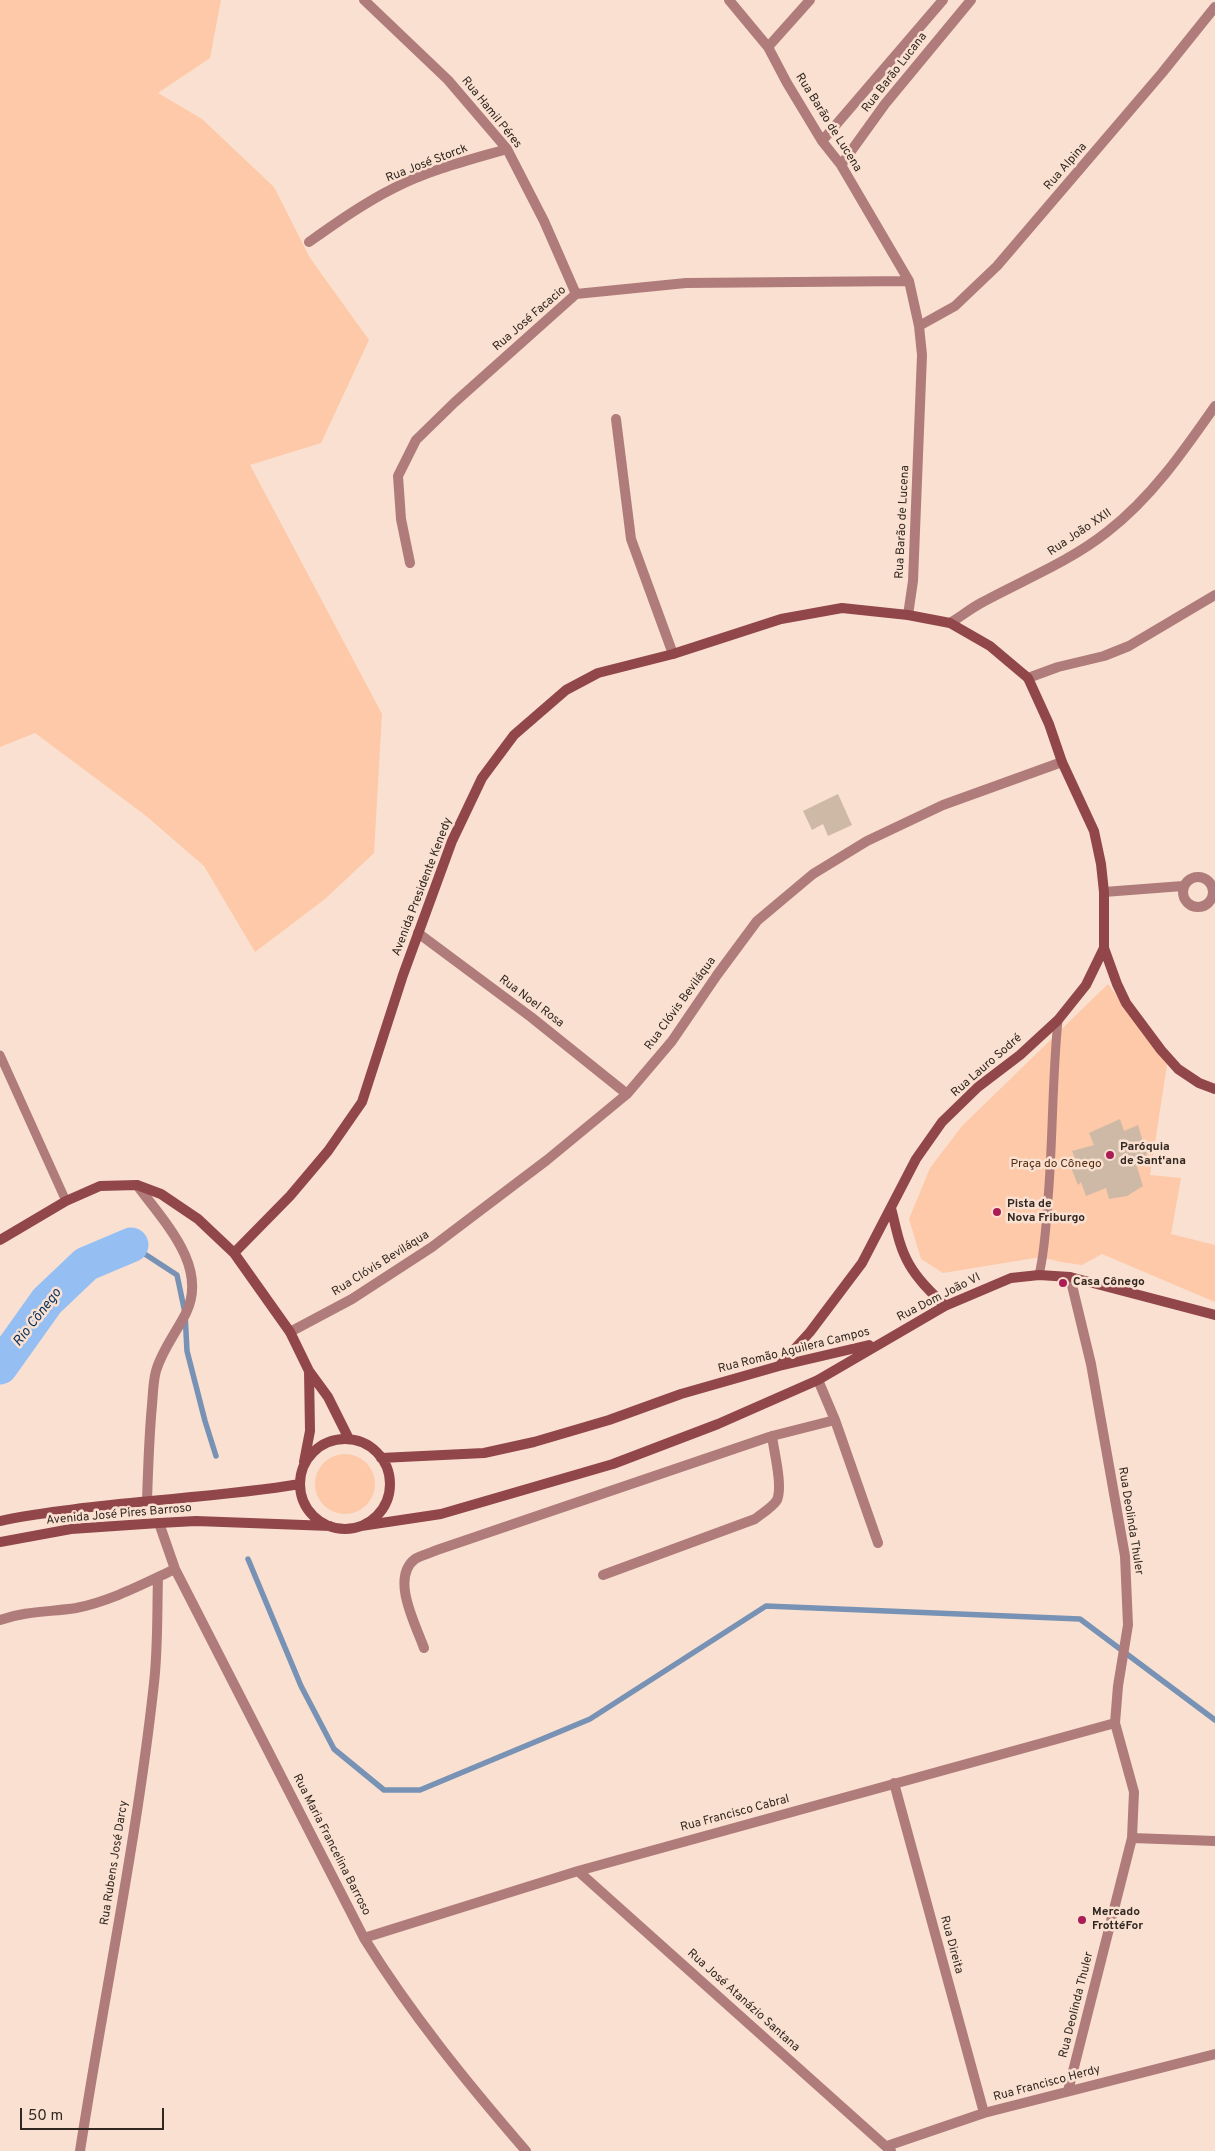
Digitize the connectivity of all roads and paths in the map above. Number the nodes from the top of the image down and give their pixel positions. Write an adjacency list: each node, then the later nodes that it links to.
1 (364, 0): 9 (street, Rua Hamil Péres)
2 (729, 0): 7 (street, Rua Barão de Lucena)
3 (810, 0): 7 (street)
4 (943, 0): 8 (street, Rua Barão Lucana)
5 (971, 0): 10 (street, Rua Barão Lucana)
6 (1215, 7): 14 (street, Rua Alpina)
7 (768, 47): 8 (street, Rua Barão de Lucena)
8 (822, 141): 10 (street, Rua Barão de Lucena)
9 (507, 149): 11 (street, Rua José Storck); 13 (street, Rua Hamil Péres)
10 (841, 165): 12 (street, Rua Barão de Lucena)
11 (309, 242)
12 (909, 281): 13 (street, Rua José Facacio); 14 (street, Rua Barão de Lucena)
13 (576, 294): 17 (street, Rua José Facacio)
14 (919, 326): 19 (street, Rua Barão de Lucena)
15 (1215, 406): 20 (street, Rua João XXII)
16 (616, 419): 21 (street)
17 (410, 563)
18 (1215, 595): 22 (street)
19 (908, 616): 20 (street); 21 (street, Avenida Presidente Kenedy)
20 (950, 624): 22 (street)
21 (673, 654): 27 (street, Avenida Presidente Kenedy)
22 (1028, 678): 23 (street)
23 (1062, 762): 26 (street); 32 (street, Rua Clóvis Beviláqua)
24 (1213, 882): 25 (street); 25 (street)
25 (1183, 886): 26 (street)
26 (1104, 892): 28 (street)
27 (418, 933): 32 (street, Rua Noel Rosa); 37 (street, Avenida Presidente Kenedy)
28 (1104, 948): 29 (street, Rua Lauro Sodré); 31 (street)
29 (1058, 1020): 35 (street, Rua Lauro Sodré); 38 (lane)
30 (0, 1055): 34 (lane)
31 (1215, 1089)
32 (627, 1094): 42 (street, Rua Clóvis Beviláqua)
33 (137, 1185): 34 (street); 37 (street); 53 (street)
34 (66, 1202): 36 (street)
35 (891, 1208): 40 (street); 44 (street, Rua Lauro Sodré)
36 (0, 1240)
37 (234, 1253): 42 (street)
38 (1039, 1275): 39 (street, Rua Dom João VI); 40 (street, Rua Dom João VI)
39 (1070, 1277): 41 (street, Rua Dom João VI); 65 (street, Rua Deolinda Thuler)
40 (945, 1306): 43 (street, Rua Dom João VI)
41 (1215, 1315)
42 (290, 1332): 45 (street)
43 (880, 1342): 44 (street, Rua Romão Aguilera Campos); 46 (street, Rua Romão Aguilera Campos)
44 (779, 1366): 50 (street, Rua Romão Aguilera Campos)
45 (309, 1370): 49 (street); 51 (street)
46 (818, 1380): 47 (street); 57 (street, Rua Romão Aguilera Campos)
47 (835, 1420): 48 (street); 59 (street)
48 (772, 1436): 61 (street); 64 (street)
49 (349, 1439): 50 (street); 51 (street)
50 (381, 1458): 57 (street)
51 (303, 1468): 52 (street)
52 (300, 1484): 53 (street, Avenida José Pires Barroso); 56 (street)
53 (147, 1501): 54 (street, Avenida José Pires Barroso)
54 (0, 1522)
55 (159, 1522): 56 (street, Avenida José Pires Barroso); 58 (street, Avenida José Pires Barroso); 60 (street, Rua Maria Francelina Barroso)
56 (330, 1526): 57 (street)
57 (361, 1526)
58 (0, 1542)
59 (878, 1543)
60 (175, 1569): 62 (street); 70 (street, Rua Maria Francelina Barroso)
61 (603, 1575)
62 (158, 1577): 63 (street); 75 (street, Rua Rubens José Darcy)
63 (0, 1620)
64 (424, 1648)
65 (1115, 1723): 66 (street, Rua Francisco Cabral); 67 (street, Rua Deolinda Thuler)
66 (894, 1783): 69 (street, Rua Francisco Cabral); 73 (street, Rua Direita)
67 (1132, 1838): 68 (street); 72 (street, Rua Deolinda Thuler)
68 (1215, 1842)
69 (578, 1871): 70 (street, Rua Francisco Cabral); 74 (street, Rua José Atanázio Santana)
70 (364, 1938): 76 (street, Rua Maria Francelina Barroso)
71 (1215, 2054): 72 (street, Rua Francisco Herdy)
72 (1068, 2091): 73 (street, Rua Francisco Herdy)
73 (984, 2113): 74 (street, Rua Francisco Herdy)
74 (889, 2148)
75 (80, 2151)
76 (526, 2151)

